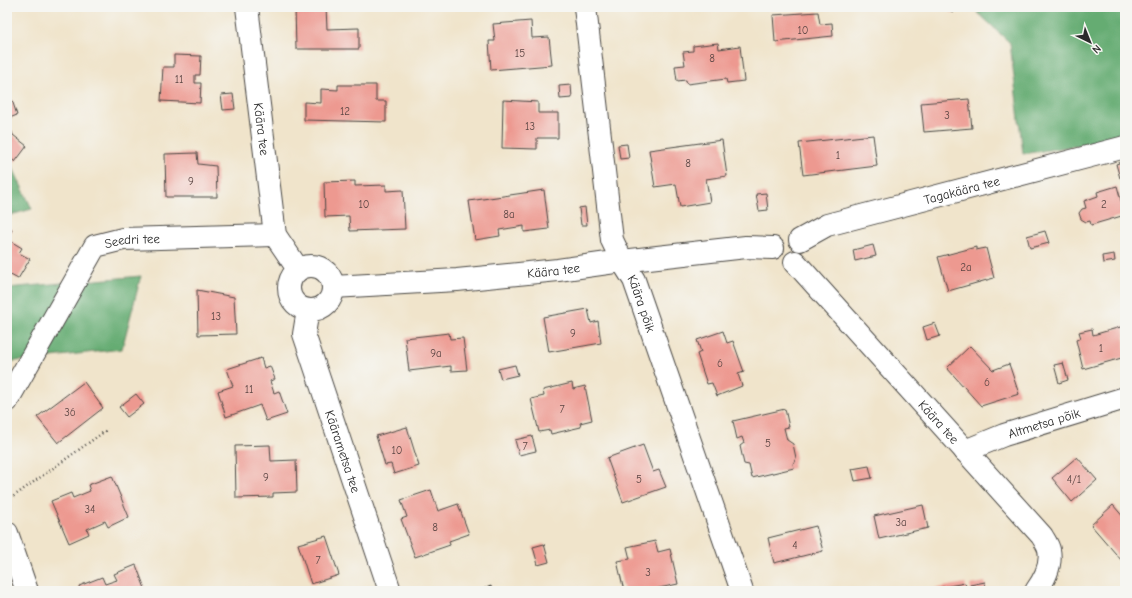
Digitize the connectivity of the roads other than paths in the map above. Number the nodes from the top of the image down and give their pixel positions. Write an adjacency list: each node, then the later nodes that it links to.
1 (247, 7): 4 (street, Käära tee)
2 (585, 7): 7 (street, Käära põik)
3 (1125, 147): 5 (street, Tagakäära tee)
4 (275, 235): 9 (street, Käära tee); 13 (street, Seedri tee)
5 (800, 240): 6 (street); 8 (street)
6 (773, 248): 7 (street, Käära tee); 8 (street)
7 (622, 261): 10 (street, Käära tee); 18 (street, Käära põik)
8 (795, 262): 14 (street, Käära tee)
9 (298, 269): 10 (street); 11 (street)
10 (333, 287): 11 (street)
11 (308, 310): 17 (street, Käärametsa tee)
12 (1125, 398): 14 (street, Altmetsa põik)
13 (7, 401)
14 (965, 451): 19 (street, Käära tee)
15 (7, 533): 16 (street)
16 (27, 591)
17 (390, 591)
18 (742, 591)
19 (1036, 591)

